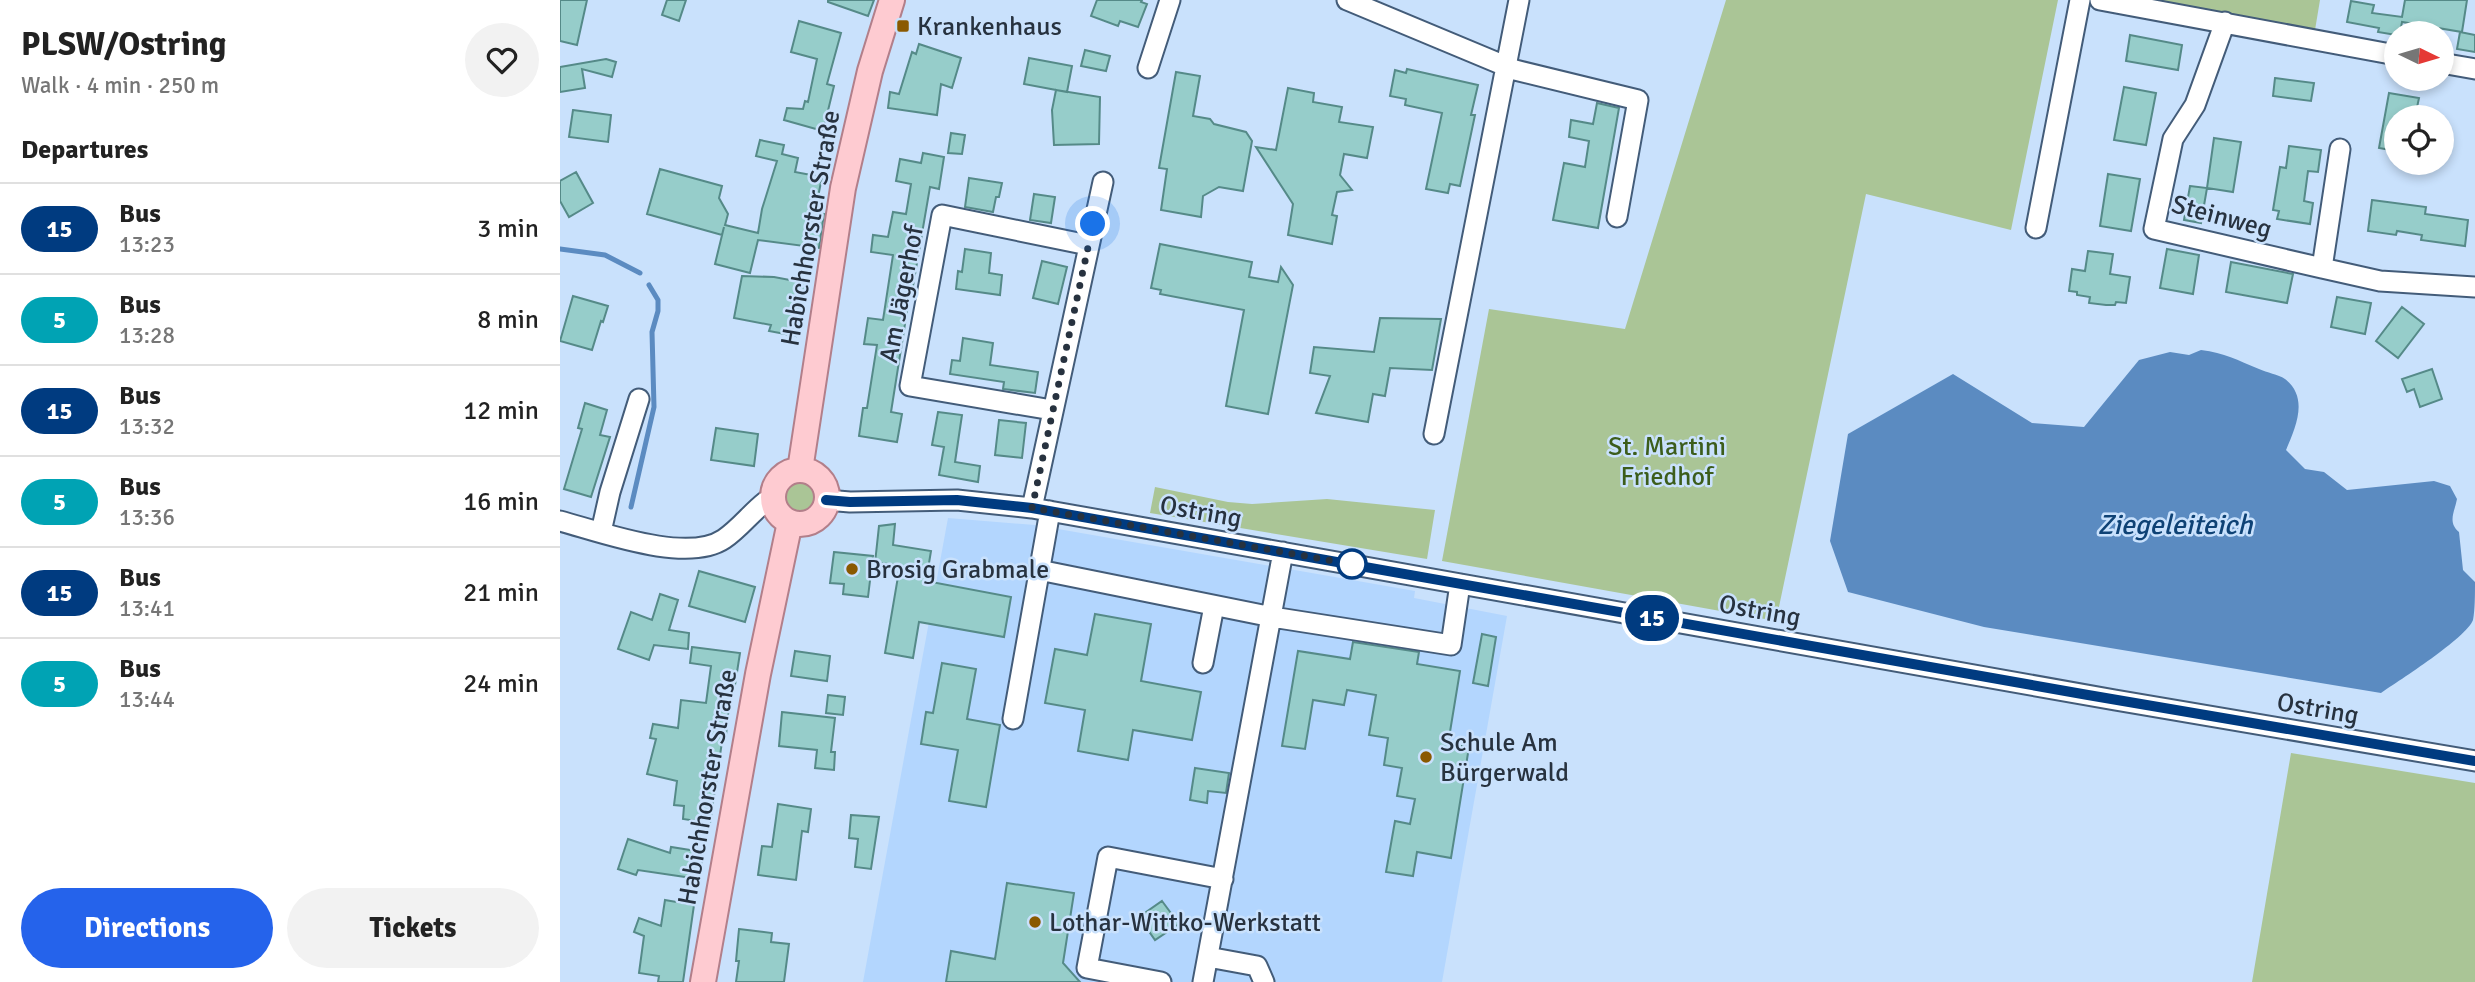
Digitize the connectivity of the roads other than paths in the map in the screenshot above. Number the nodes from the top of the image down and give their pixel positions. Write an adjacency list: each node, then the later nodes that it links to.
1 (892, 0): 24 (main road, Habichhorster Straße)
2 (1170, 0): 12 (street)
3 (1347, 0): 7 (street)
4 (1518, 0): 11 (street)
5 (2080, 0): 17 (street)
6 (2101, 0): 8 (street)
7 (1371, 5): 11 (street)
8 (2225, 22): 9 (street); 19 (street, Steinweg)
9 (2384, 53)
10 (2454, 65): 13 (street)
11 (1504, 66): 16 (street); 23 (street)
12 (1148, 68)
13 (2475, 69)
14 (2340, 149): 19 (street)
15 (1103, 182): 18 (street)
16 (1617, 217)
17 (2036, 228)
18 (1088, 245): 22 (street); 22 (street, Am Jägerhof)
19 (2322, 268): 20 (street)
20 (2475, 287)
21 (639, 399): 30 (street)
22 (1052, 410): 27 (street)
23 (1434, 434)
24 (800, 470): 25 (main road); 26 (main road)
25 (773, 500): 29 (main road); 30 (street)
26 (826, 500): 27 (street, Ostring); 29 (main road)
27 (1041, 510): 31 (street, Ostring); 32 (street)
28 (560, 521): 30 (street)
29 (790, 522): 41 (main road, Habichhorster Straße)
30 (601, 532)
31 (1283, 552): 33 (street, Ostring); 35 (street)
32 (1039, 570): 34 (street); 37 (street)
33 (1460, 584): 35 (street); 38 (street, Ostring)
34 (1214, 606): 35 (street); 36 (street)
35 (1272, 617): 39 (street)
36 (1203, 663)
37 (1013, 719)
38 (2475, 761)
39 (1223, 879): 40 (street); 42 (street)
40 (1208, 957): 43 (street); 44 (street)
41 (703, 982)
42 (1161, 982)
43 (1203, 982)
44 (1264, 982)

